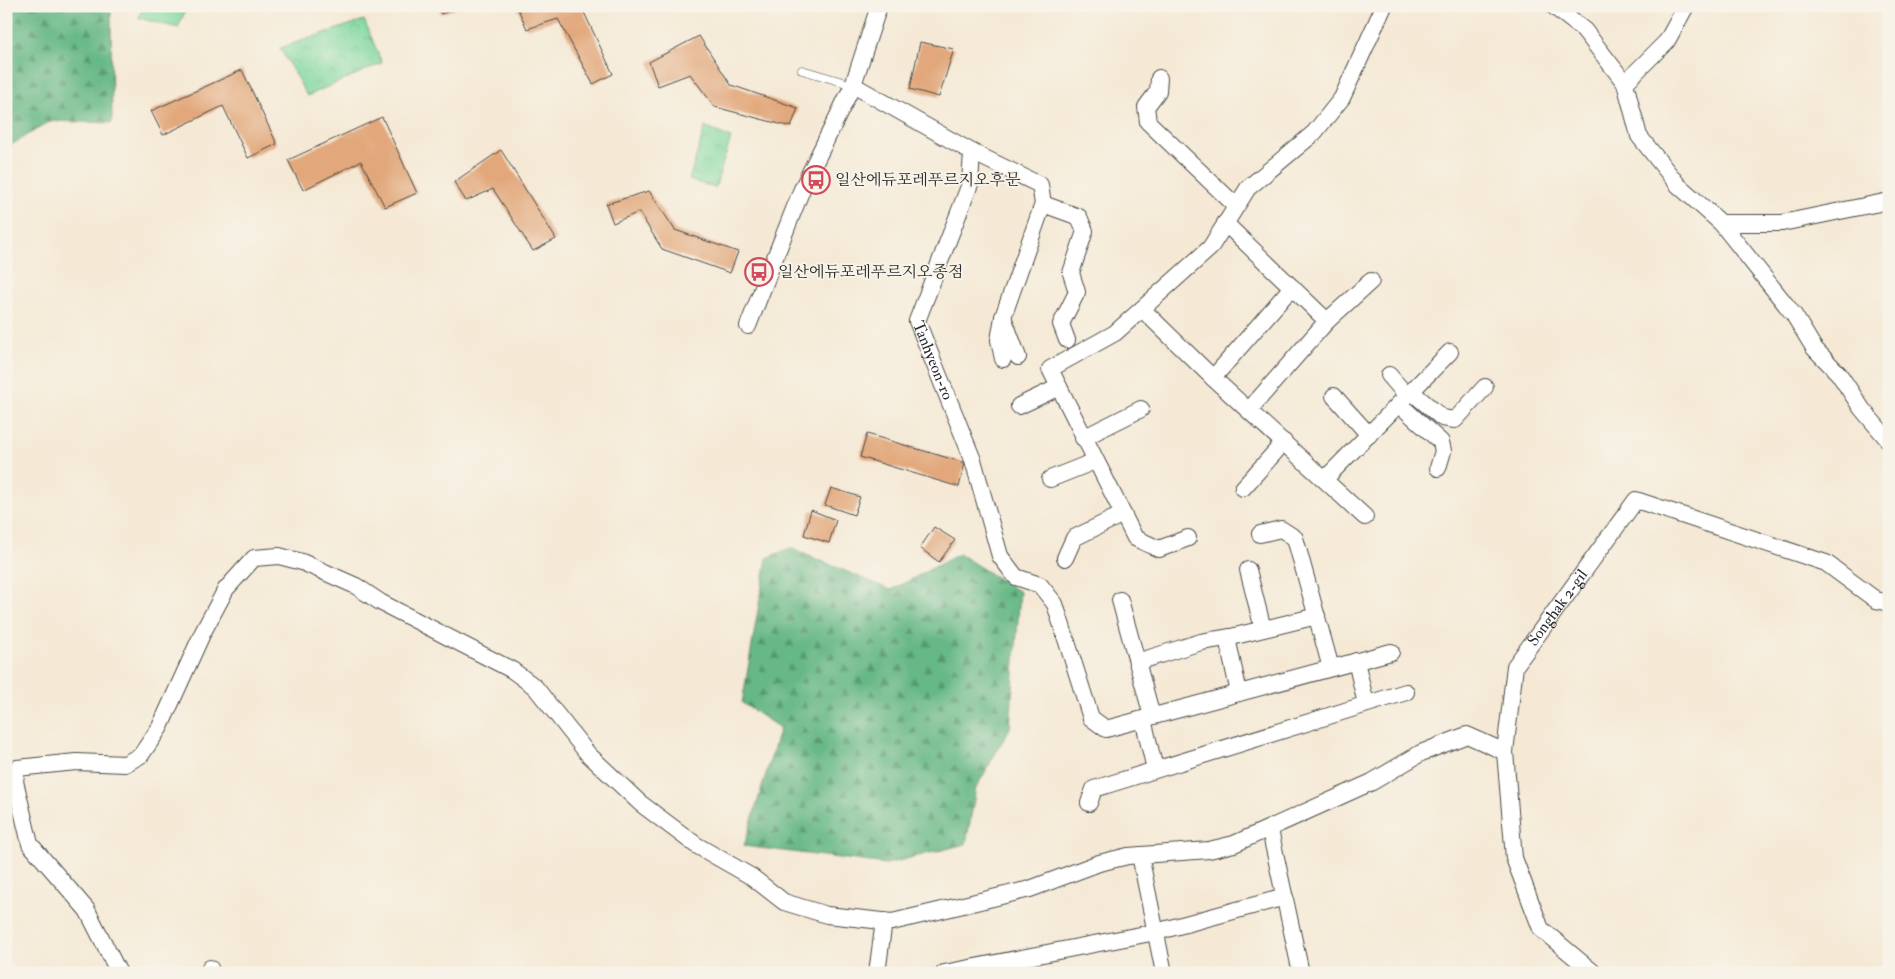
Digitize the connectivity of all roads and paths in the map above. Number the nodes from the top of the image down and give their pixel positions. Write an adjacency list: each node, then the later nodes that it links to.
1 (879, 6): 8 (street)
2 (1384, 6): 12 (street)
3 (1553, 6): 7 (street)
4 (1686, 6): 7 (street)
5 (802, 70): 8 (lane)
6 (1159, 78): 12 (street)
7 (1625, 83): 13 (street)
8 (853, 85): 9 (street); 19 (street)
9 (972, 152): 11 (street); 59 (street, Tanhyeon-ro)
10 (1889, 201): 13 (street)
11 (1043, 204): 20 (street); 22 (street)
12 (1236, 206): 14 (street)
13 (1721, 223): 34 (street)
14 (1225, 224): 16 (street); 17 (street)
15 (1371, 281): 18 (street)
16 (1292, 287): 18 (street); 24 (street)
17 (1142, 309): 24 (street); 25 (street)
18 (1327, 320): 31 (street)
19 (748, 326)
20 (1067, 340)
21 (1450, 352): 28 (street)
22 (1011, 358)
23 (1389, 375): 28 (street)
24 (1213, 378): 31 (street)
25 (1059, 387): 29 (street); 33 (street)
26 (1485, 387): 28 (street)
27 (1334, 396): 32 (street)
28 (1406, 397): 32 (street); 37 (street)
29 (1019, 406)
30 (1142, 409): 33 (street)
31 (1249, 410): 35 (street)
32 (1369, 435): 39 (street)
33 (1083, 438): 36 (street)
34 (1889, 441)
35 (1284, 442): 39 (street); 40 (street)
36 (1095, 461): 38 (street); 41 (street)
37 (1438, 468)
38 (1050, 479)
39 (1324, 479): 42 (street)
40 (1243, 488)
41 (1123, 514): 44 (street); 45 (street)
42 (1365, 518)
43 (1260, 534): 49 (street)
44 (1188, 538)
45 (1065, 558)
46 (1248, 570): 50 (street)
47 (1120, 600): 54 (street)
48 (1889, 603): 60 (street, Songhak 2-gil)
49 (1317, 616): 50 (street); 55 (street)
50 (1263, 629): 51 (street)
51 (1231, 637): 54 (street); 57 (street)
52 (1391, 652): 53 (street)
53 (1356, 661): 55 (street); 58 (street)
54 (1137, 662): 59 (street)
55 (1331, 668): 57 (street)
56 (1406, 692): 58 (street)
57 (1239, 693): 59 (street)
58 (1366, 704): 61 (street)
59 (1147, 718): 61 (street)
60 (1505, 752): 63 (street); 73 (street, Songhak 2-gil)
61 (1154, 768): 62 (street)
62 (1089, 803)
63 (1270, 830): 64 (street); 65 (street)
64 (1140, 855): 66 (street); 67 (street)
65 (1284, 897): 67 (street); 72 (street)
66 (884, 921): 68 (street); 69 (street)
67 (1156, 932): 70 (street); 71 (street)
68 (119, 973)
69 (877, 973)
70 (944, 973)
71 (1164, 973)
72 (1301, 973)
73 (1594, 973)

